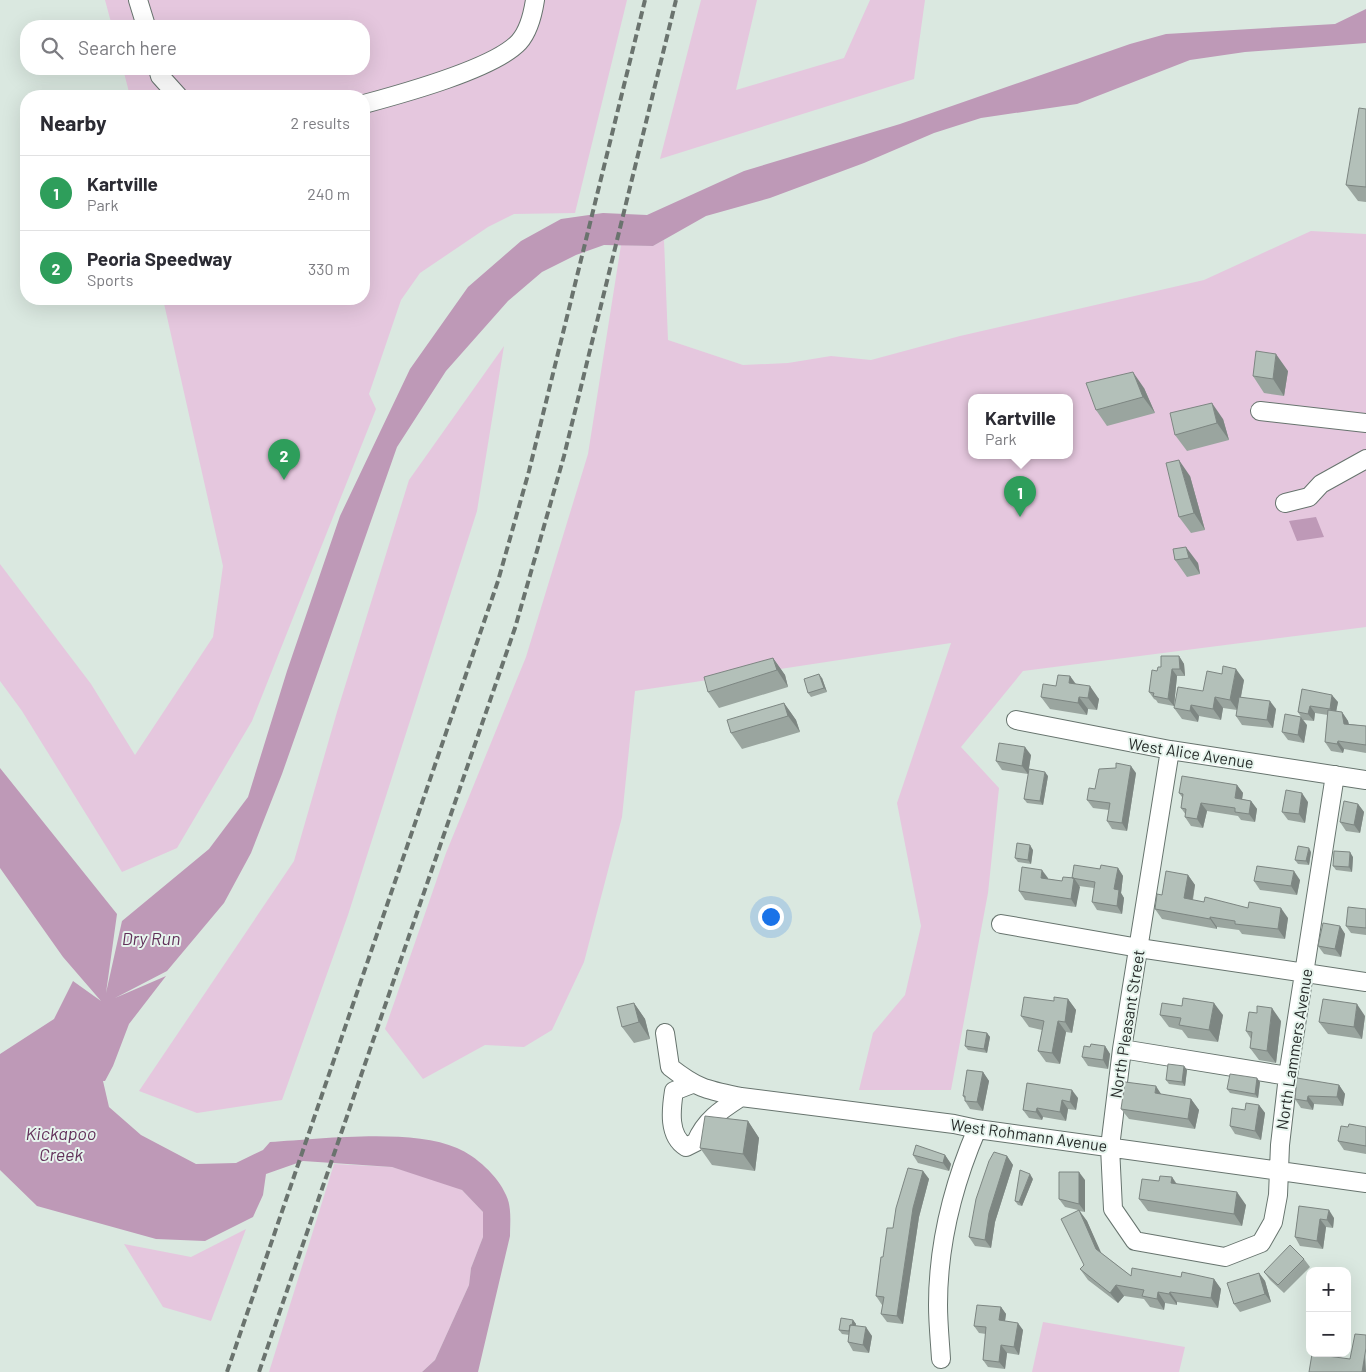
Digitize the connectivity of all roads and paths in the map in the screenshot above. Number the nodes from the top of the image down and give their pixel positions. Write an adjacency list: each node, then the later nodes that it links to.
1 (138, 0): 3 (street)
2 (534, 0): 6 (street)
3 (144, 20)
4 (160, 75): 5 (street)
5 (173, 90)
6 (370, 102)
7 (1260, 411): 8 (street)
8 (1366, 423)
9 (1366, 459): 10 (street)
10 (1285, 503)
11 (1016, 720): 12 (street, West Alice Avenue)
12 (1170, 750): 13 (street, West Alice Avenue); 16 (street, North Pleasant Street)
13 (1335, 775): 14 (street, West Alice Avenue); 17 (street, North Lammers Avenue)
14 (1366, 780)
15 (1001, 924): 16 (street)
16 (1139, 948): 17 (street); 20 (street, North Pleasant Street)
17 (1306, 972): 18 (street); 21 (street, North Lammers Avenue)
18 (1366, 982)
19 (665, 1033): 22 (street, West Rohmann Avenue)
20 (1122, 1049): 21 (street); 25 (street, North Pleasant Street)
21 (1288, 1076): 26 (street, North Lammers Avenue)
22 (692, 1084): 23 (street, West Rohmann Avenue); 23 (street)
23 (740, 1097): 24 (street, West Rohmann Avenue)
24 (977, 1129): 25 (street, West Rohmann Avenue); 29 (street)
25 (1110, 1147): 26 (street, West Rohmann Avenue); 28 (street, North Pleasant Street)
26 (1280, 1171): 27 (street, West Rohmann Avenue); 28 (street, North Lammers Avenue)
27 (1366, 1183)
28 (1186, 1250)
29 (941, 1359)

